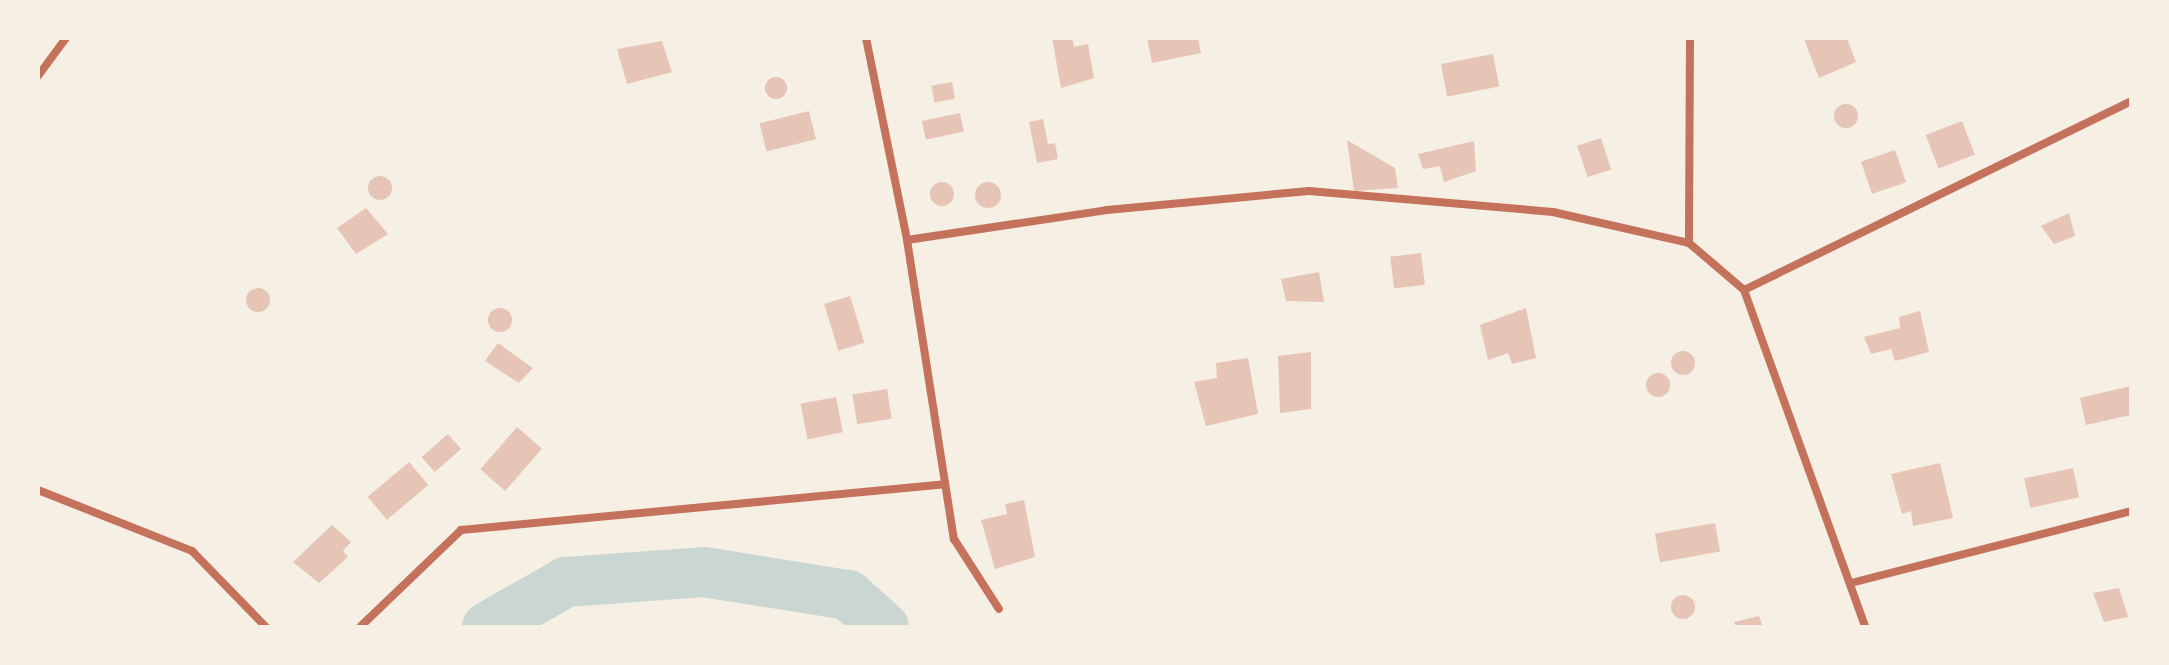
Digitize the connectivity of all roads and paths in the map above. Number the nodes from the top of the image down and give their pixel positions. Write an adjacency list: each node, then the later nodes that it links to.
1 (66, 38): 4 (street)
2 (866, 38): 6 (street)
3 (1690, 38): 7 (street)
4 (38, 76)
5 (2131, 101): 8 (street)
6 (907, 240): 7 (street); 9 (street)
7 (1689, 243): 8 (street)
8 (1744, 290): 12 (street)
9 (945, 484): 13 (street); 15 (street)
10 (38, 490): 14 (street)
11 (2131, 511): 12 (street)
12 (1851, 583): 16 (street)
13 (999, 609)
14 (266, 627)
15 (360, 627)
16 (1865, 627)

